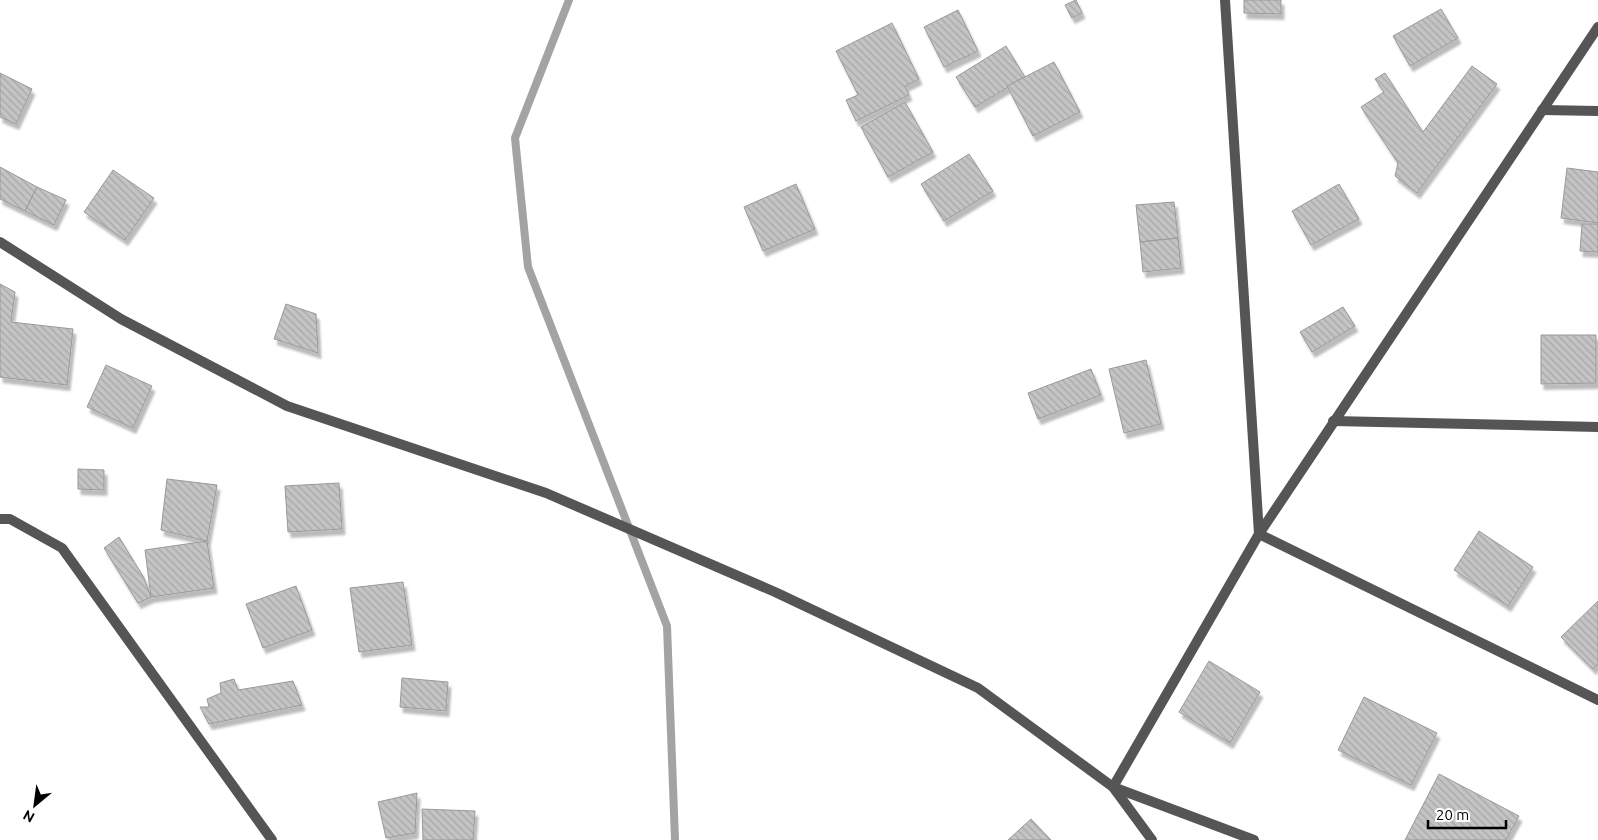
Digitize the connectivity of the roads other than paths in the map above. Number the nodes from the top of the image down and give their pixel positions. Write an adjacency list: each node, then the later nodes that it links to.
1 (1225, 0): 9 (street)
2 (1598, 27): 3 (street)
3 (1542, 110): 4 (street); 6 (street)
4 (1598, 111)
5 (0, 242): 11 (street)
6 (1333, 422): 7 (street); 9 (street)
7 (1598, 427)
8 (0, 520): 12 (street)
9 (1259, 534): 10 (street); 11 (street)
10 (1598, 700)
11 (1113, 787): 13 (street); 14 (street)
12 (272, 840)
13 (1152, 840)
14 (1254, 840)

